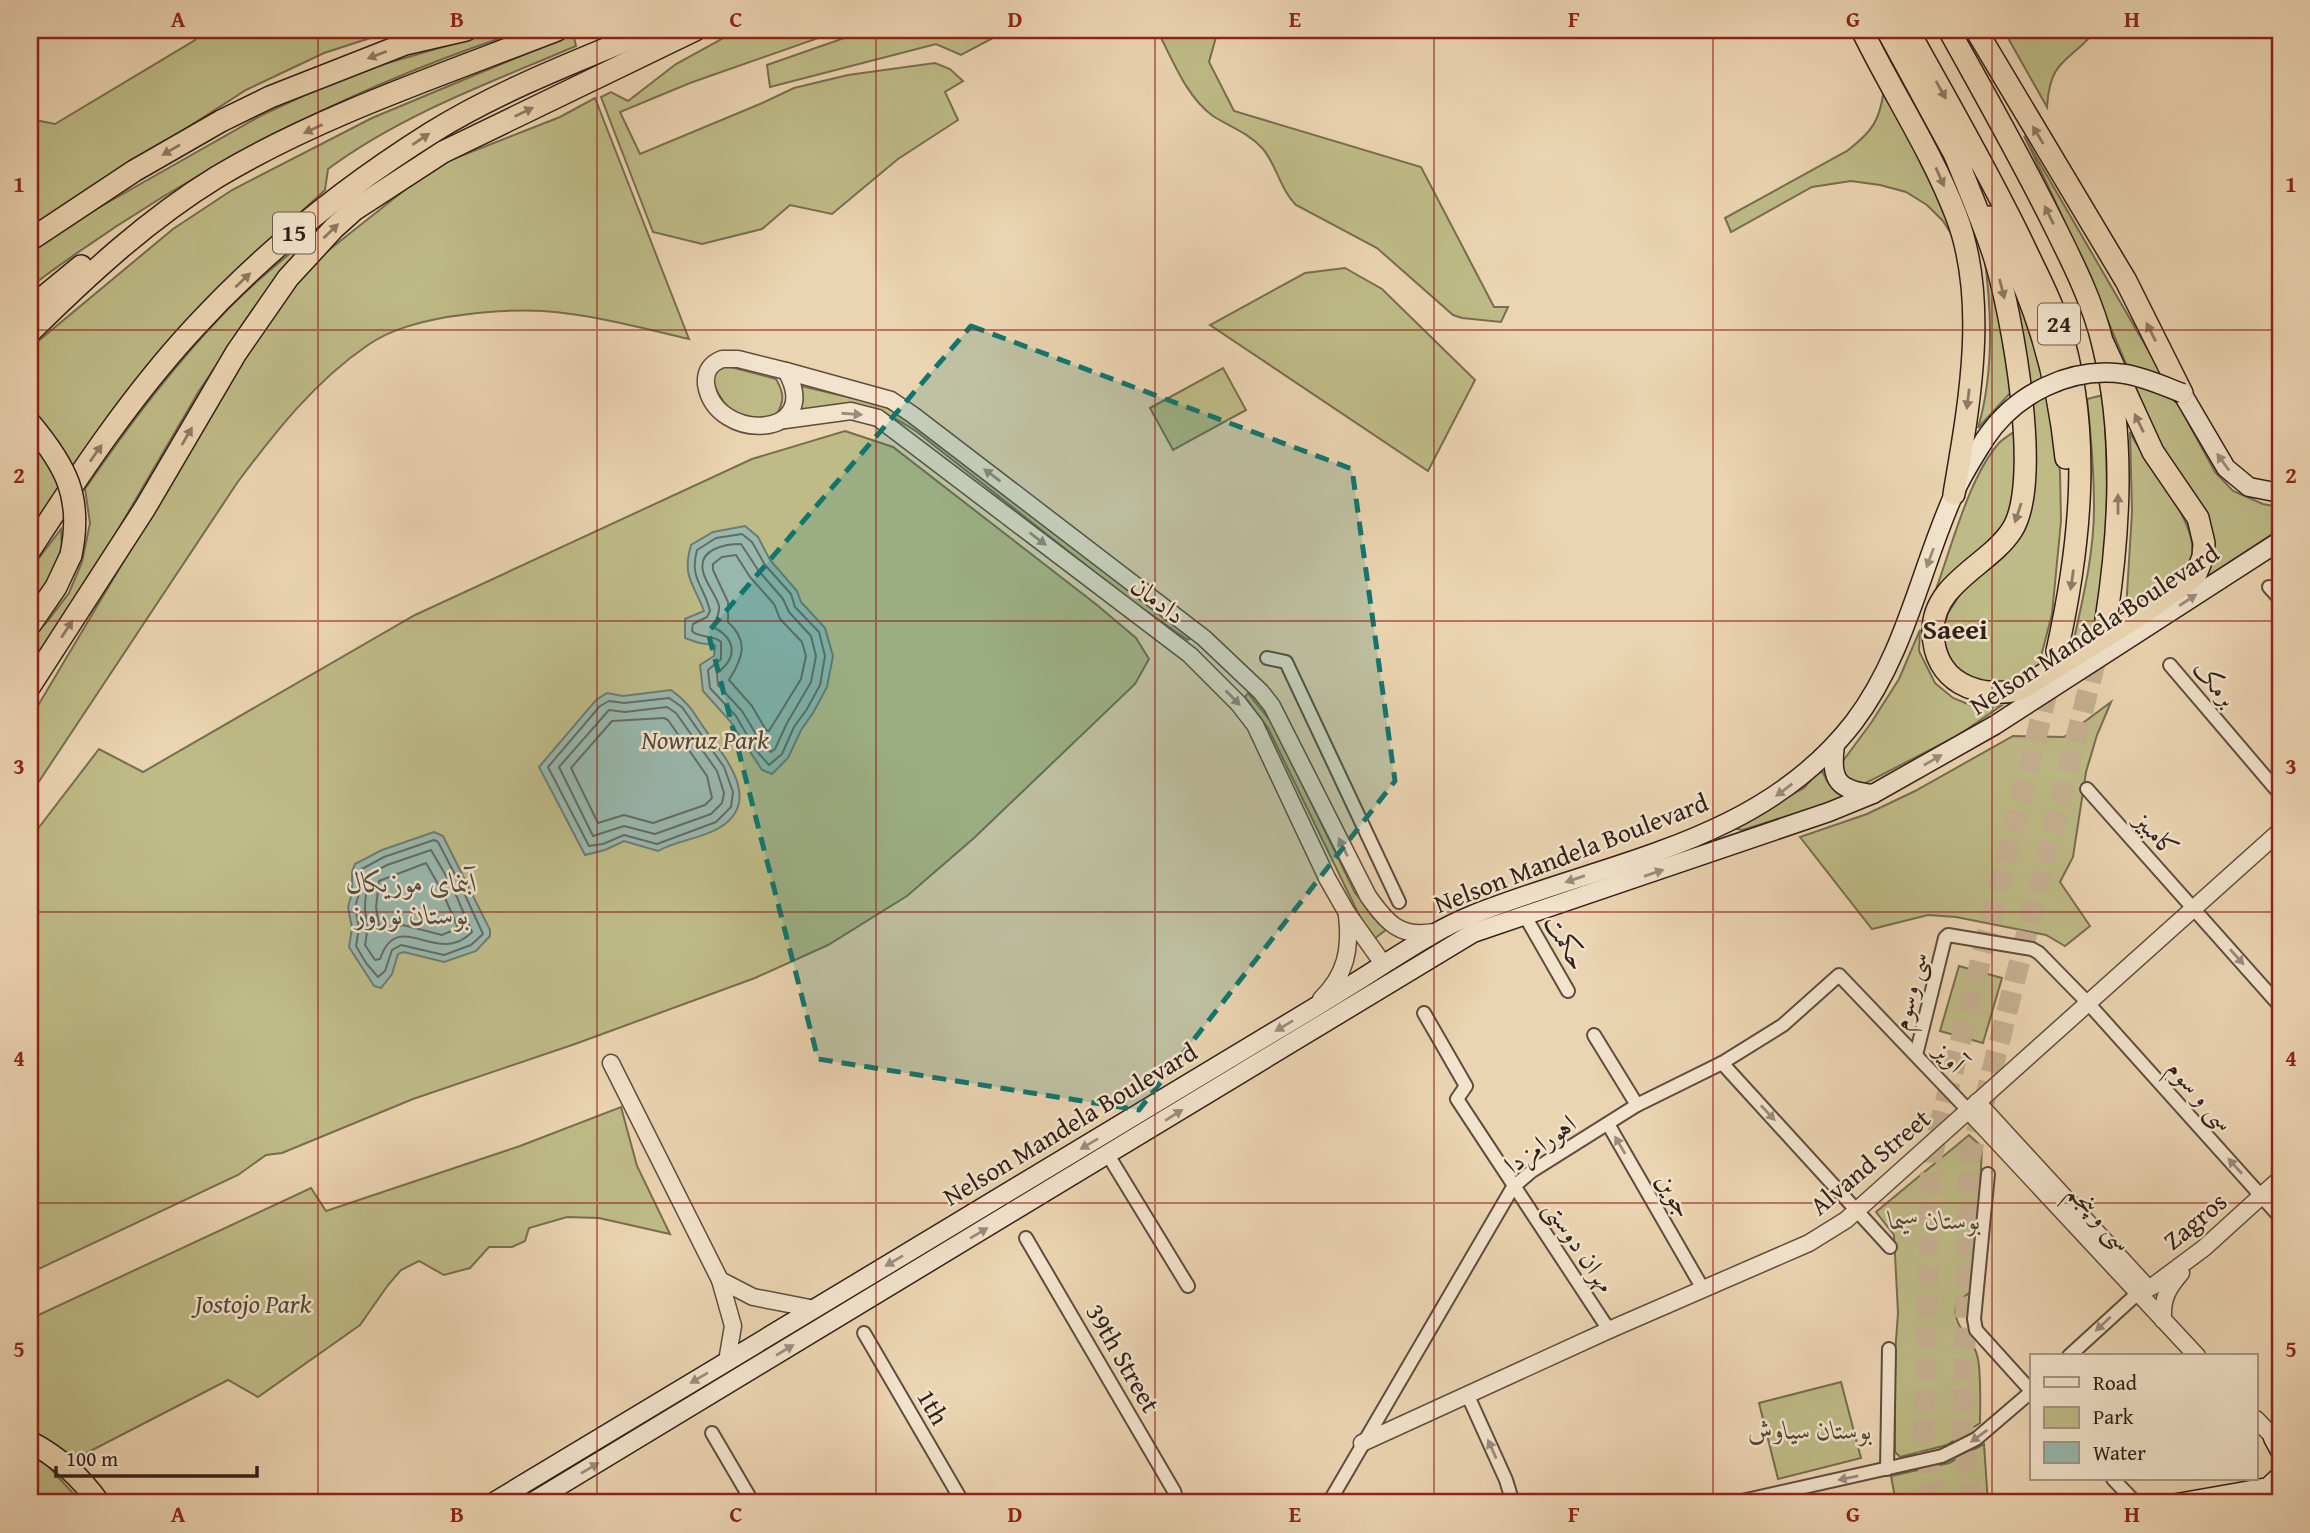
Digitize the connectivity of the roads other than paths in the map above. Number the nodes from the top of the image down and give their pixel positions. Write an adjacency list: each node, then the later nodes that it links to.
1 (466, 30): 12 (highway, one-way to 12)
2 (558, 30): 11 (highway, one-way to 11)
3 (652, 30): 23 (highway, 15, one-way to 3)
4 (695, 30): 34 (highway, one-way to 4)
5 (1862, 30): 21 (highway, one-way to 21)
6 (1887, 30): 10 (highway)
7 (1908, 30): 24 (highway, 24, one-way to 24)
8 (1949, 30): 15 (highway, 24, one-way to 8)
9 (1976, 30): 17 (highway, one-way to 9)
10 (1955, 155): 15 (highway, one-way to 15); 24 (highway)
11 (137, 233): 13 (highway); 14 (highway)
12 (30, 240)
13 (30, 308)
14 (30, 332)
15 (2103, 343): 27 (highway, 24, one-way to 15)
16 (786, 371): 18 (street); 18 (street); 31 (street, دادمان, one-way to 16)
17 (2182, 393): 20 (main road, one-way to 17); 21 (main road, Nelson Mandela Boulevard, bridge)
18 (785, 420): 33 (street, دادمان, one-way to 33)
19 (30, 423): 28 (highway, bridge)
20 (2280, 493)
21 (1954, 494): 35 (main road, Nelson Mandela Boulevard, one-way to 35)
22 (2280, 541): 37 (main road, Nelson Mandela Boulevard, one-way to 22)
23 (30, 550)
24 (2076, 550): 29 (highway, 24, one-way to 29)
25 (2269, 587): 26 (street)
26 (2280, 599)
27 (2106, 620)
28 (30, 625)
29 (2057, 651)
30 (1267, 657): 44 (street)
31 (1228, 660): 33 (street); 48 (street, دادمان, one-way to 31)
32 (2170, 665): 38 (street, برمک)
33 (1211, 675): 46 (street, دادمان, one-way to 46)
34 (30, 686)
35 (1835, 745): 37 (main road); 39 (main road, Nelson Mandela Boulevard, one-way to 39)
36 (2087, 789): 45 (street, کامبیز)
37 (1873, 794): 42 (main road, Nelson Mandela Boulevard)
38 (2280, 794)
39 (1724, 824): 41 (main road, Nelson Mandela Boulevard); 42 (main road)
40 (2280, 831): 45 (street, Alvand Street)
41 (1680, 843): 43 (main road); 48 (main road, Nelson Mandela Boulevard, one-way to 48)
42 (1731, 845): 43 (main road, Nelson Mandela Boulevard)
43 (1686, 862): 47 (main road, Nelson Mandela Boulevard, one-way to 43)
44 (1399, 902)
45 (2193, 909): 53 (street, Alvand Street); 54 (street, کامبیز, one-way to 54)
46 (1347, 912): 50 (street, دادمان); 55 (street)
47 (1525, 916): 49 (main road, Nelson Mandela Boulevard); 52 (street, حکمت)
48 (1434, 932): 50 (main road, Nelson Mandela Boulevard)
49 (1473, 933): 50 (main road); 64 (main road, Nelson Mandela Boulevard, one-way to 49)
50 (1384, 965): 55 (main road, Nelson Mandela Boulevard)
51 (1839, 975): 58 (street, آویز); 60 (street, اهورامزدا)
52 (1568, 991)
53 (2088, 1003): 58 (street, سی وسوم); 62 (street, Alvand Street); 68 (street, سی و سوم, one-way to 53)
54 (2280, 1006)
55 (1312, 1009): 78 (main road, Nelson Mandela Boulevard, one-way to 78)
56 (1424, 1013): 67 (street, مهران دوستی)
57 (1594, 1035): 61 (street)
58 (1916, 1055): 62 (street, آویز)
59 (611, 1063): 74 (street)
60 (1722, 1063): 61 (street, اهورامزدا); 69 (street, one-way to 69)
61 (1637, 1105): 63 (street, اهورامزدا)
62 (1972, 1106): 69 (street, Alvand Street); 77 (street, سی و پنجم)
63 (1608, 1124): 67 (street, اهورامزدا); 76 (street, جوین, one-way to 63)
64 (1108, 1155): 75 (street); 101 (main road, Nelson Mandela Boulevard, one-way to 64)
65 (1988, 1174): 86 (street)
66 (2280, 1179): 68 (street, Zagros)
67 (1513, 1188): 80 (street, مهران دوستی); 92 (street, اهورامزدا)
68 (2262, 1196): 70 (street, سی و سوم); 73 (street, Zagros)
69 (1857, 1210): 72 (street); 76 (street, Alvand Street)
70 (2280, 1217)
71 (1026, 1238): 104 (street, 39th Street)
72 (1890, 1247)
73 (2204, 1248): 77 (street, Zagros); 79 (street)
74 (720, 1280): 78 (street); 85 (street)
75 (1188, 1286)
76 (1703, 1289): 80 (street, Alvand Street)
77 (2143, 1291): 79 (street, سی و پنجم); 83 (street, one-way to 83)
78 (816, 1309): 85 (main road, Nelson Mandela Boulevard)
79 (2163, 1320): 84 (street, سی و پنجم)
80 (1609, 1330): 88 (street, Alvand Street)
81 (864, 1333): 103 (street, 1th)
82 (1889, 1349): 94 (street)
83 (2071, 1354)
84 (2195, 1354)
85 (727, 1362): 100 (main road, Nelson Mandela Boulevard, one-way to 100)
86 (2030, 1390)
87 (2030, 1392): 94 (street, one-way to 94)
88 (1468, 1396): 92 (street, Alvand Street); 105 (street, one-way to 88)
89 (2258, 1421): 93 (street)
90 (712, 1433): 102 (street)
91 (30, 1442): 99 (highway)
92 (1362, 1443): 98 (street)
93 (2278, 1444)
94 (1887, 1469): 106 (street, one-way to 106)
95 (2280, 1476): 108 (main road)
96 (2114, 1480): 107 (street)
97 (2280, 1495): 109 (main road)
98 (1331, 1499)
99 (99, 1503)
100 (492, 1503)
101 (531, 1503)
102 (753, 1503)
103 (963, 1503)
104 (1178, 1503)
105 (1513, 1503)
106 (1733, 1503)
107 (2136, 1503)
108 (2177, 1503)
109 (2242, 1503)

